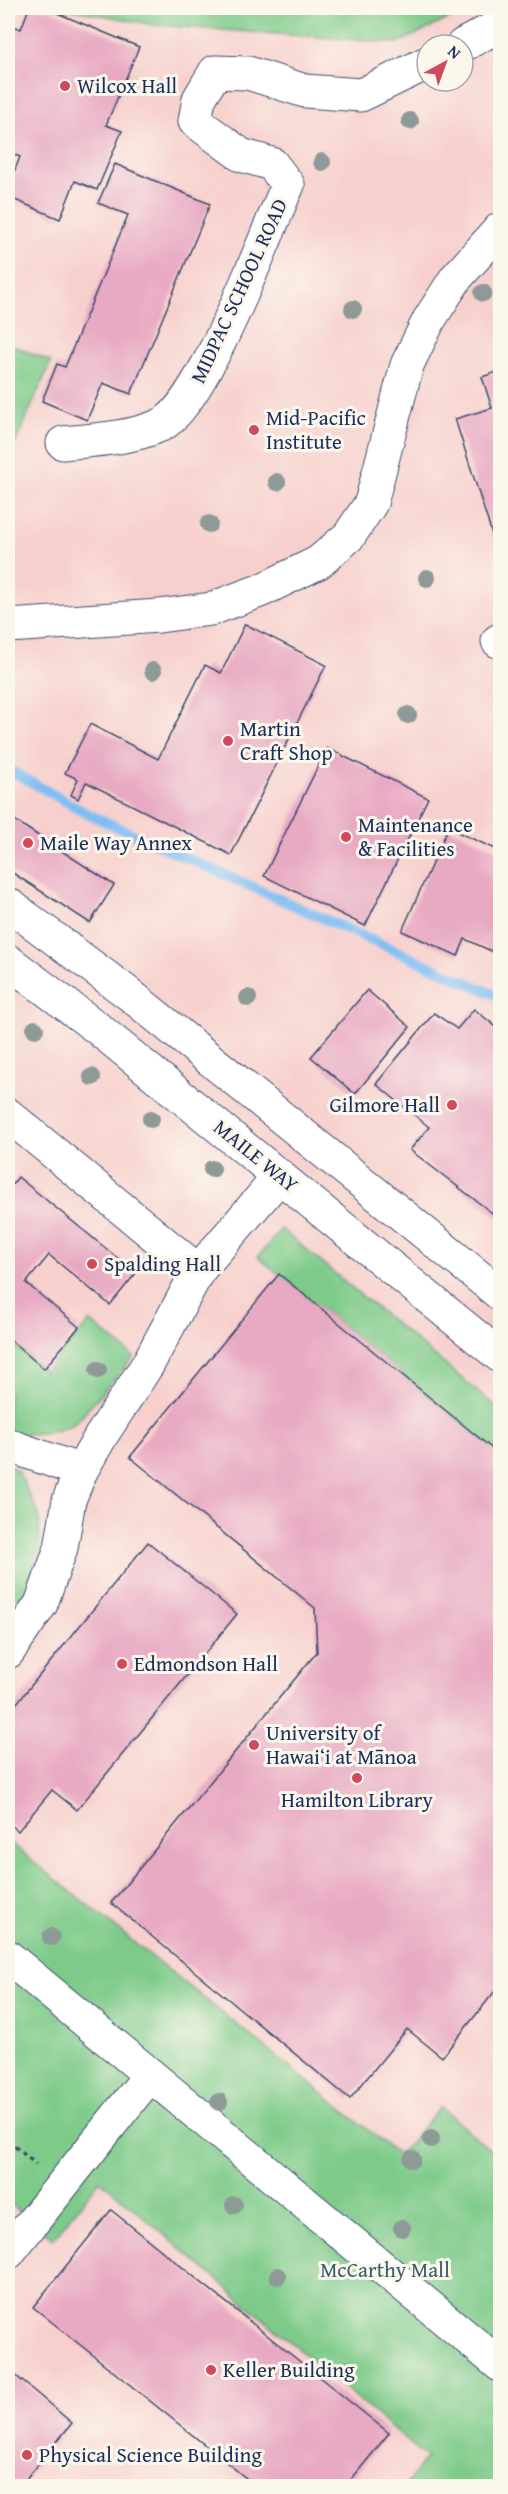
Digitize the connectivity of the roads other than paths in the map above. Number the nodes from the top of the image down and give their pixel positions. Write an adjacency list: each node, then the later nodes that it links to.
1 (501, 25): 2 (street)
2 (475, 39)
3 (415, 69): 5 (street, MIDPAC SCHOOL ROAD)
4 (501, 229): 6 (street)
5 (63, 443)
6 (8, 626)
7 (8, 904): 12 (street)
8 (8, 961): 10 (street, MAILE WAY)
9 (8, 1115): 11 (street)
10 (280, 1176): 11 (street); 13 (street, MAILE WAY)
11 (198, 1271): 15 (street)
12 (501, 1294)
13 (501, 1356)
14 (8, 1446): 15 (street)
15 (81, 1471): 16 (street)
16 (8, 1652)
17 (8, 1957): 18 (street)
18 (150, 2075): 19 (street); 20 (street)
19 (8, 2253)
20 (501, 2365)

